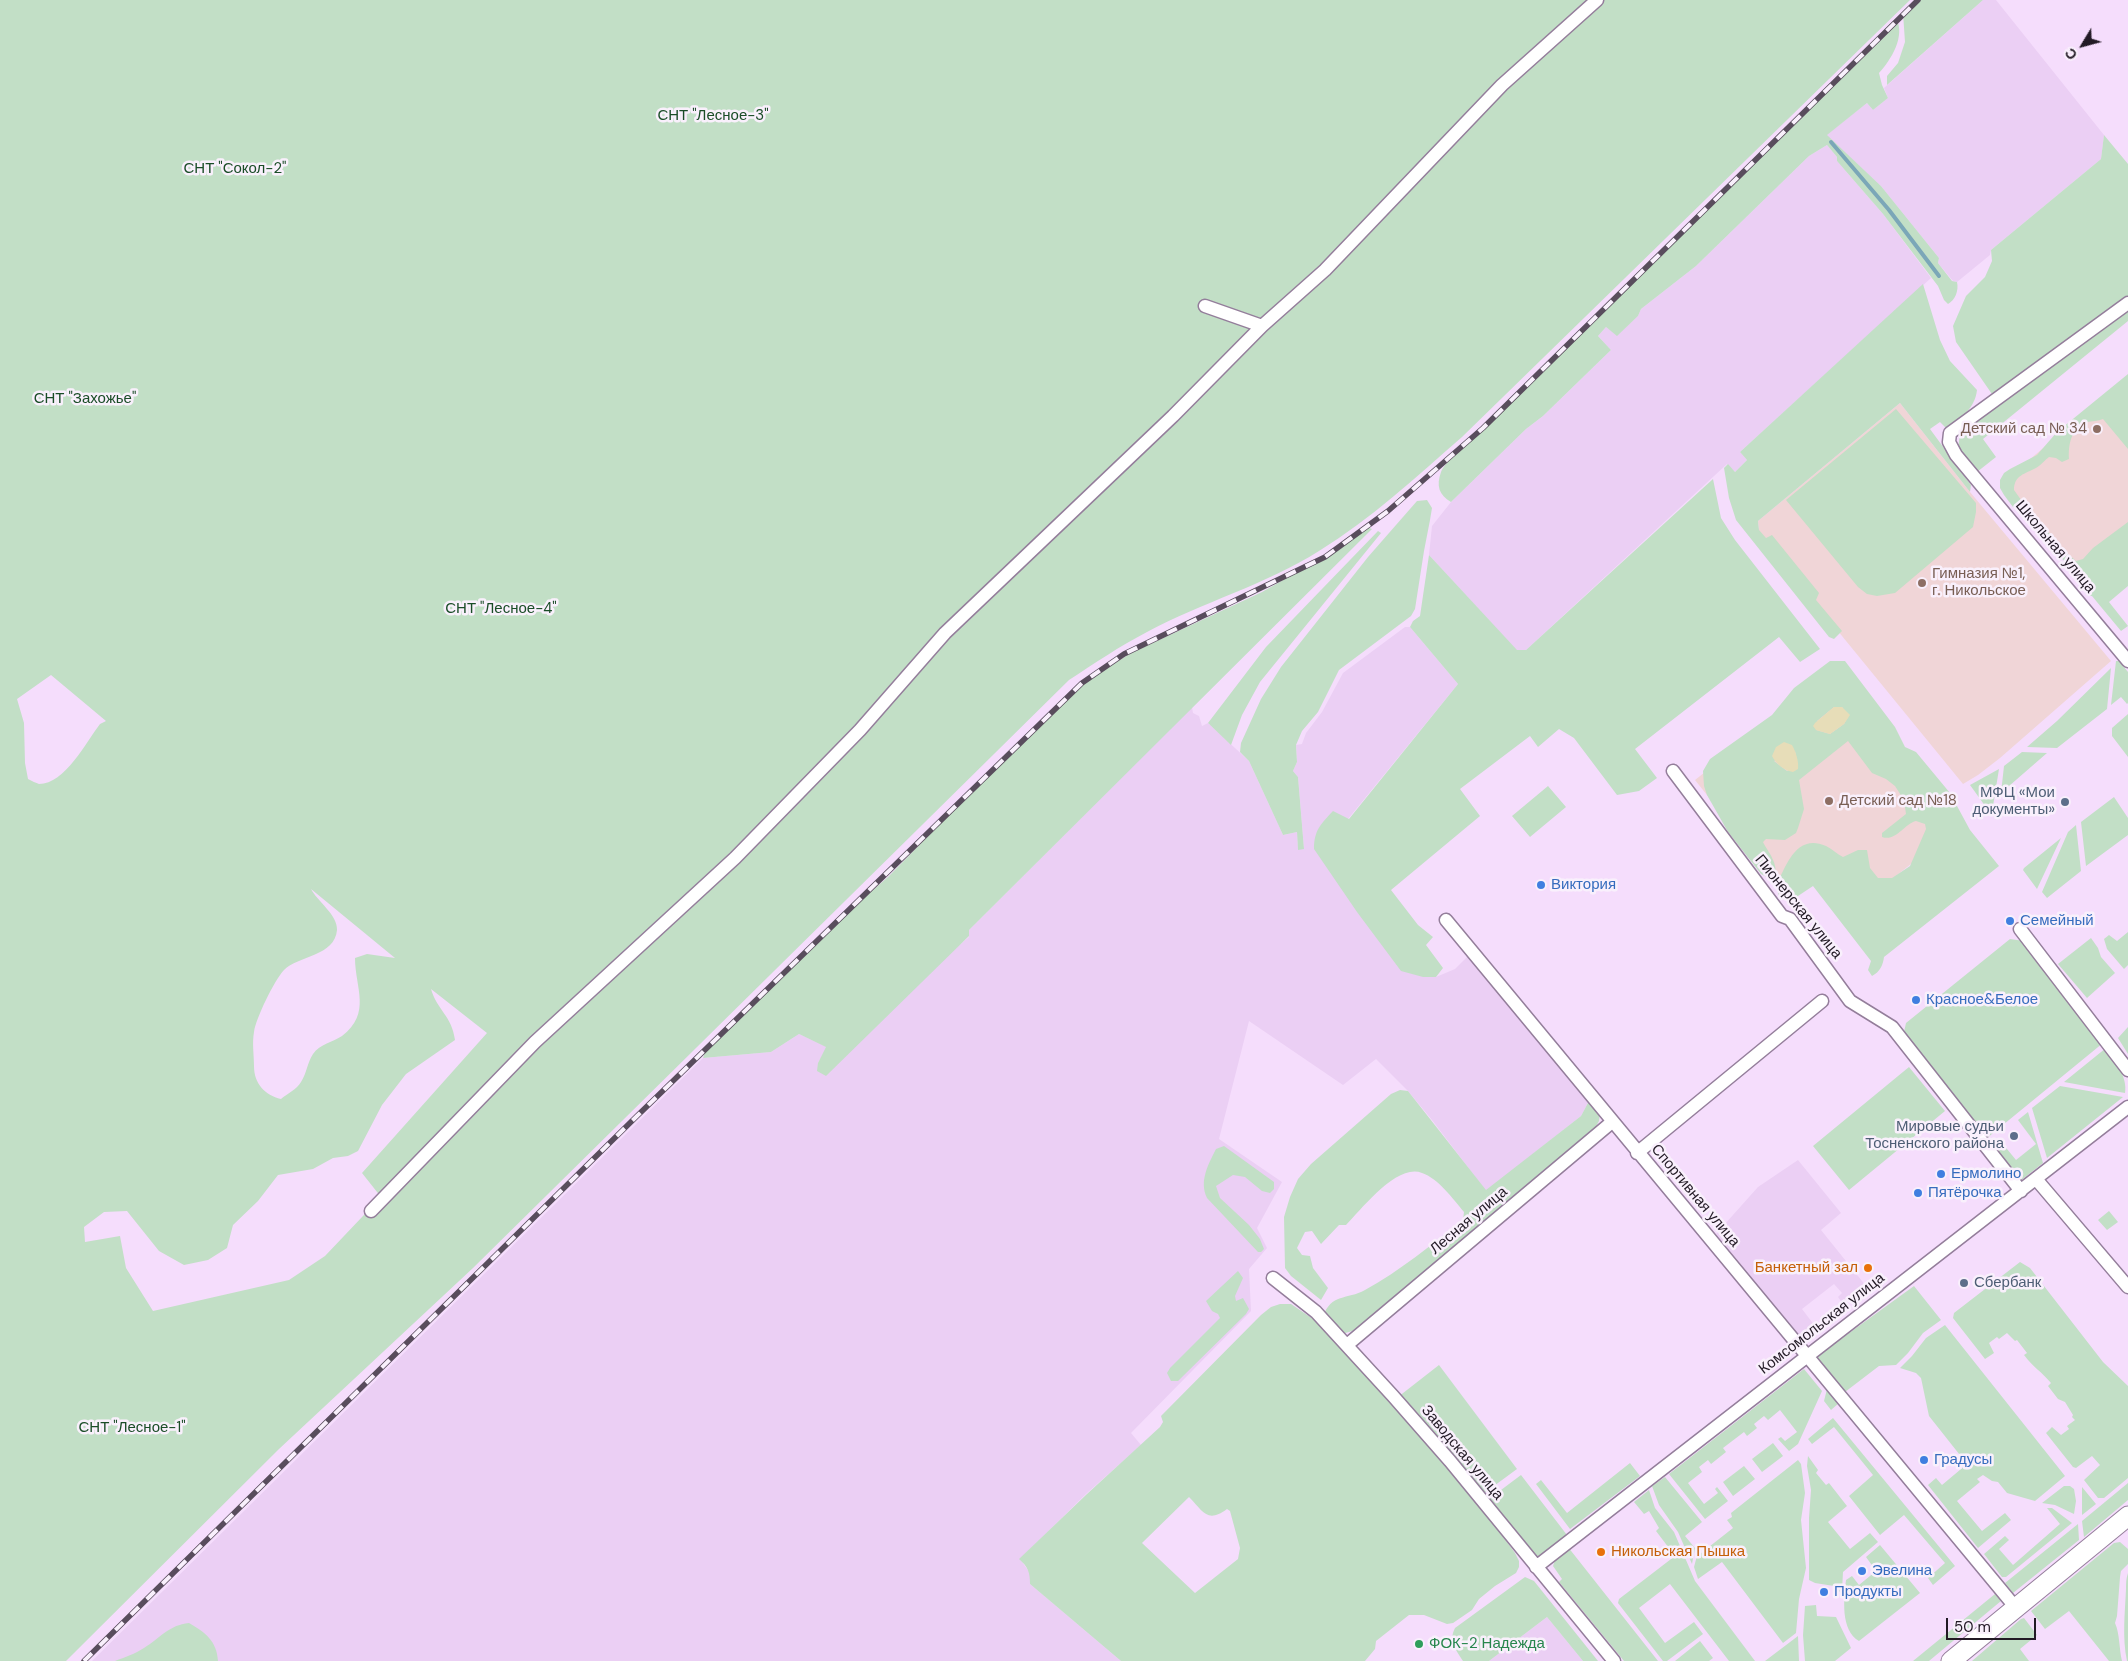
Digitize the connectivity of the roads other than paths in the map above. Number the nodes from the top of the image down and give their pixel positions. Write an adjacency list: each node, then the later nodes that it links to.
1 (1597, 0): 4 (street)
2 (2128, 303): 5 (street, Школьная улица)
3 (1205, 306): 4 (street)
4 (1262, 326): 16 (street)
5 (2128, 661)
6 (1673, 771): 15 (street, Пионерская улица)
7 (1446, 920): 12 (street, Спортивная улица)
8 (2020, 929): 10 (street)
9 (1822, 1001): 13 (street)
10 (2128, 1070)
11 (2128, 1107): 14 (street, Комсомольская улица)
12 (1612, 1122): 13 (street, Спортивная улица); 19 (street, Лесная улица)
13 (1637, 1154): 20 (street, Спортивная улица)
14 (2036, 1179): 15 (street, Комсомольская улица); 18 (street)
15 (2021, 1191): 20 (street, Комсомольская улица)
16 (371, 1210)
17 (1273, 1278): 19 (street, Заводская улица)
18 (2128, 1286)
19 (1347, 1345): 22 (street, Заводская улица)
20 (1808, 1355): 22 (street, Комсомольская улица); 23 (street, Спортивная улица)
21 (2128, 1516): 23 (main road)
22 (1536, 1567): 24 (street, Заводская улица)
23 (2016, 1608): 25 (main road)
24 (1614, 1661)
25 (1951, 1661)

